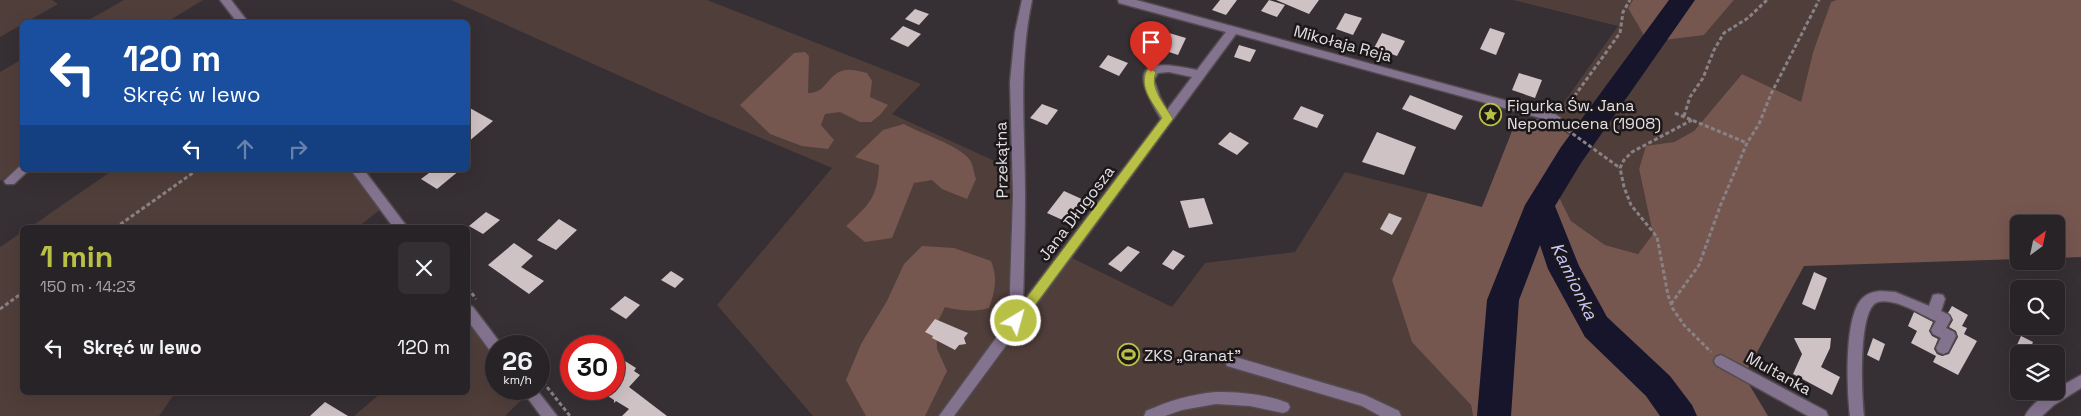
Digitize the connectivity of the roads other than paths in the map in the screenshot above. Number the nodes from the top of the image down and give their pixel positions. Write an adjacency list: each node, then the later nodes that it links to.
1 (225, 0): 4 (street)
2 (1027, 0): 16 (street, Przekątna)
3 (1123, 0): 5 (street, Mikołaja Reja)
4 (241, 20)
5 (1233, 30): 6 (street, Jana Długosza); 8 (street, Mikołaja Reja)
6 (1200, 75): 7 (street, Jana Długosza); 7 (street)
7 (1167, 119): 16 (street, Jana Długosza)
8 (1555, 119)
9 (22, 172): 11 (street)
10 (359, 172): 12 (street)
11 (10, 182)
12 (400, 225)
13 (1938, 299): 15 (street)
14 (470, 314): 17 (street)
15 (1933, 314): 18 (street); 29 (street)
16 (1016, 321): 25 (street, Jana Długosza)
17 (486, 335)
18 (1943, 348)
19 (1720, 361): 28 (street, Multanka)
20 (1232, 362): 27 (street)
21 (2081, 382): 30 (street)
22 (537, 400): 24 (street)
23 (1283, 407): 26 (street)
24 (550, 416)
25 (946, 416)
26 (1151, 416)
27 (1394, 416)
28 (1821, 416)
29 (1857, 416)
30 (2032, 416)

